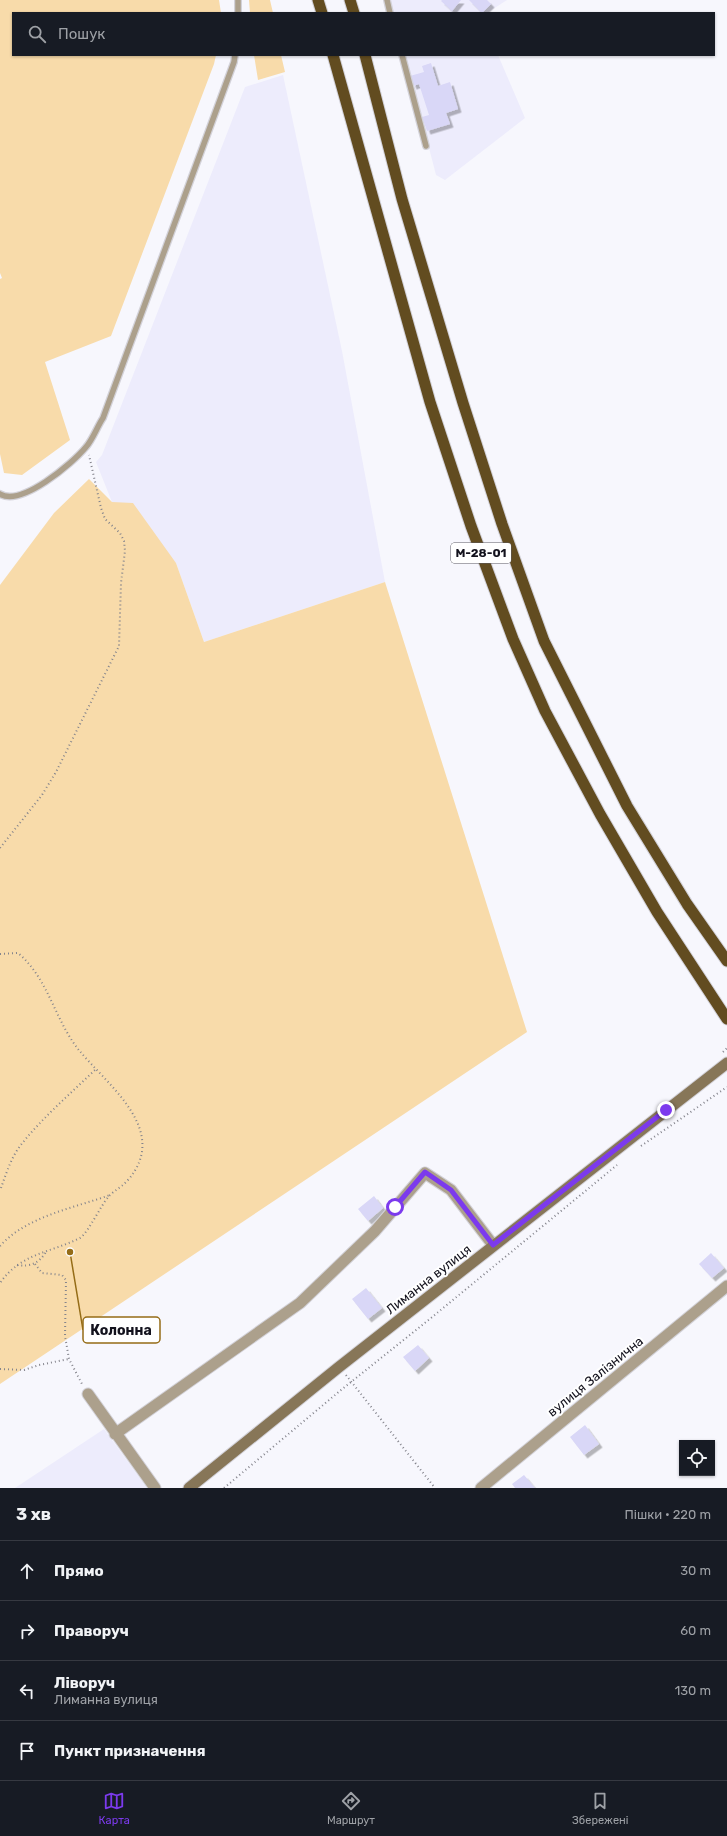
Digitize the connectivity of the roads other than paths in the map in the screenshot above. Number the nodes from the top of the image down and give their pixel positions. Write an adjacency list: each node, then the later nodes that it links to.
1 (238, 0): 5 (lane)
2 (318, 0): 6 (highway)
3 (350, 0): 7 (highway)
4 (387, 0): 8 (lane)
5 (238, 12)
6 (322, 12)
7 (354, 12)
8 (390, 12)
9 (235, 56): 14 (lane)
10 (334, 56): 16 (highway, М-28-01)
11 (365, 56): 15 (highway, М-28-01)
12 (402, 56): 13 (lane)
13 (426, 146)
14 (0, 494)
15 (727, 961)
16 (725, 1016)
17 (726, 1066): 18 (main road, Лиманна вулиця)
18 (493, 1245): 21 (street); 23 (main road, Лиманна вулиця)
19 (727, 1286): 24 (street, вулиця Залізнична)
20 (88, 1394): 21 (street)
21 (115, 1434): 22 (street)
22 (155, 1488)
23 (189, 1488)
24 (481, 1488)

